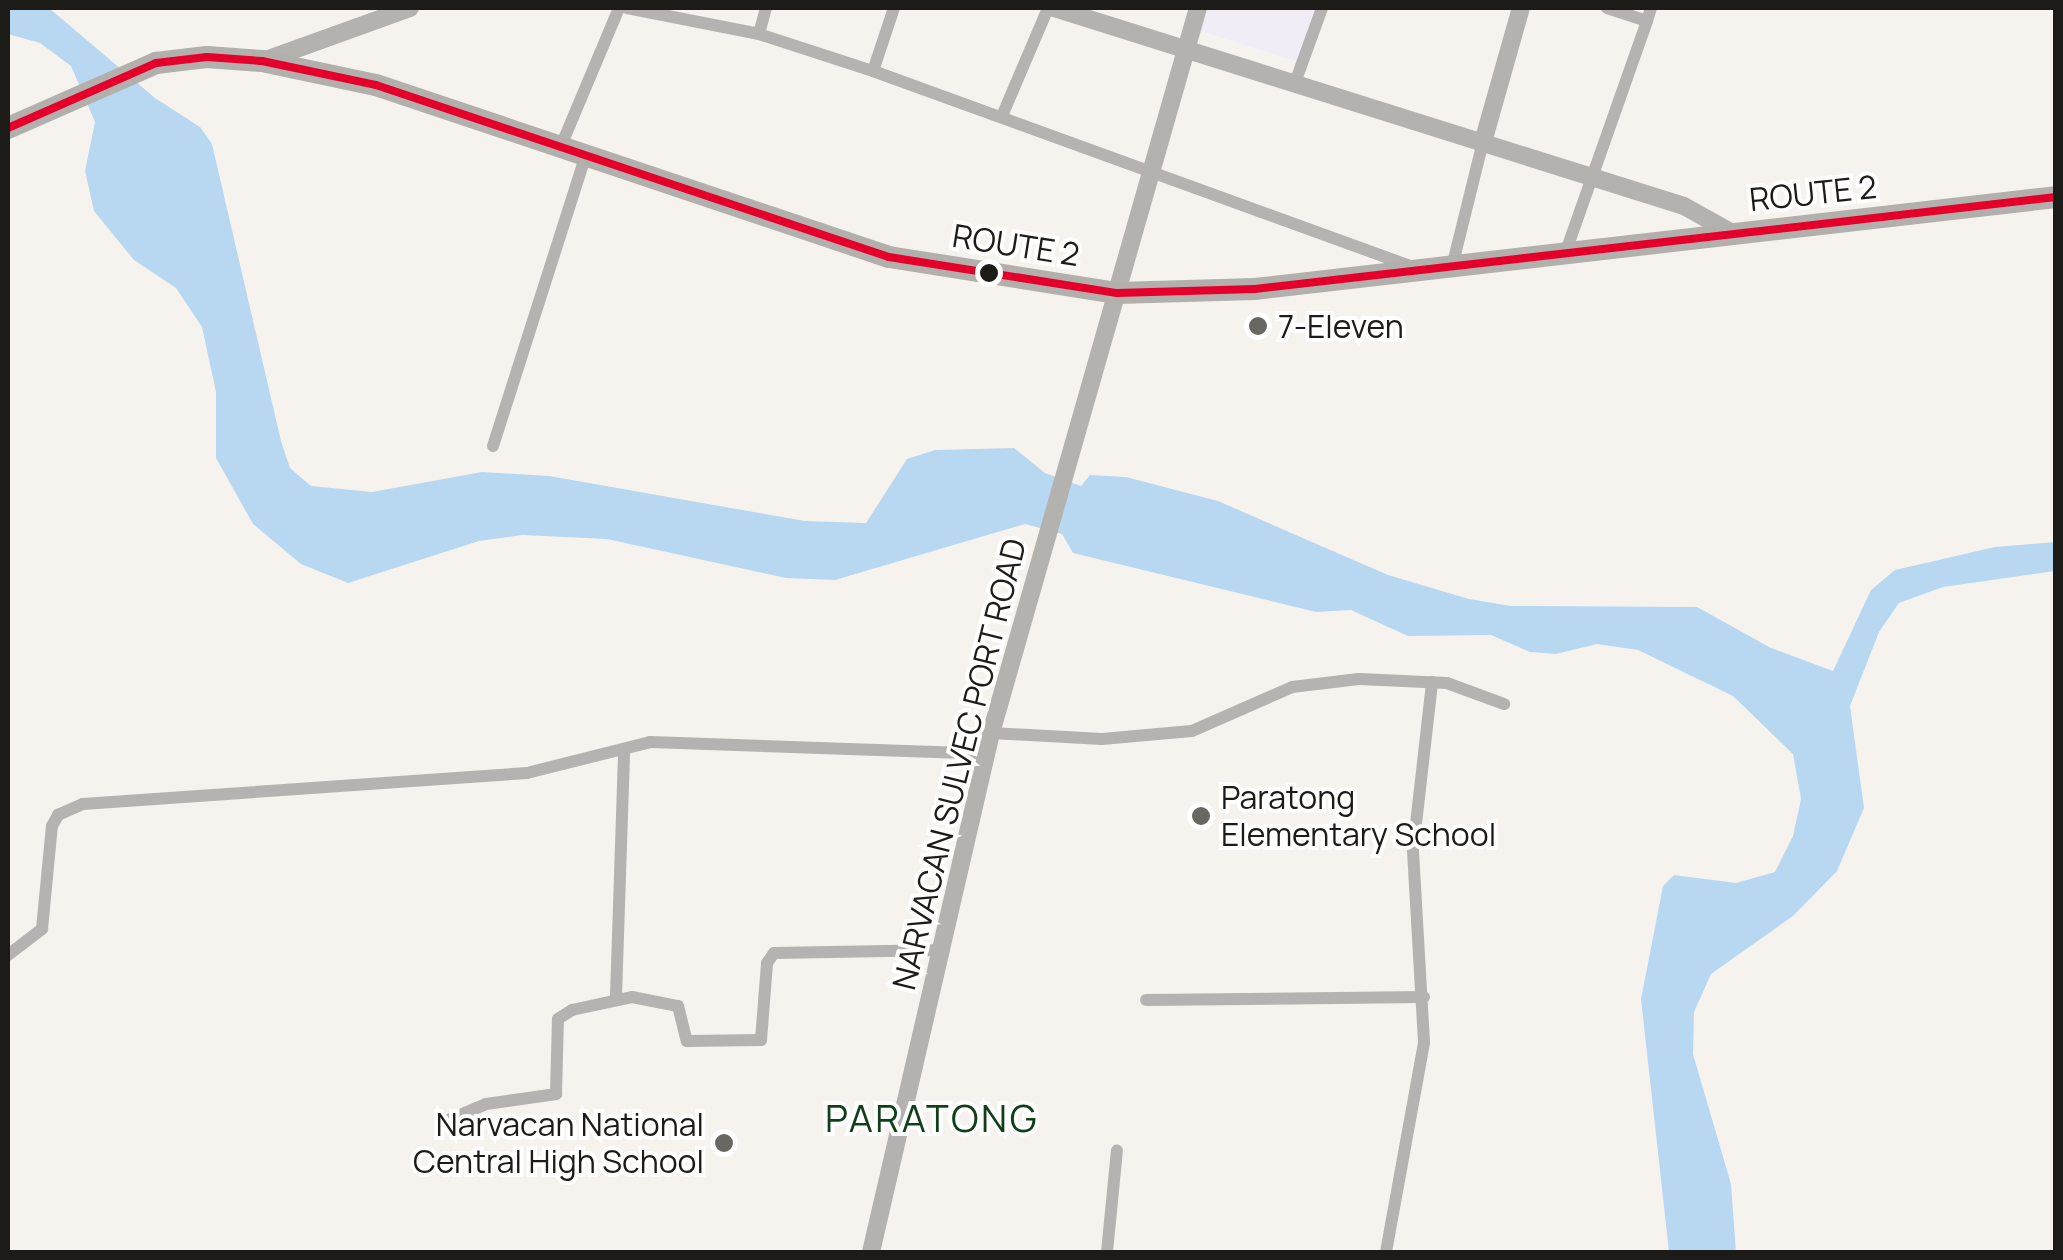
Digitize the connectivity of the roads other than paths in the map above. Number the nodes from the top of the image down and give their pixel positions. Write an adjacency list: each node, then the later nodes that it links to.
1 (410, 8): 10 (street)
2 (623, 8): 12 (street); 20 (street)
3 (766, 8): 12 (street)
4 (894, 8): 15 (street)
5 (1051, 8): 13 (street); 17 (street)
6 (1198, 8): 13 (street, NARVACAN SULVEC PORT ROAD)
7 (1322, 8): 16 (street)
8 (1520, 8): 19 (street)
9 (1607, 8): 11 (street)
10 (390, 11): 14 (street)
11 (1649, 14): 23 (street)
12 (758, 34): 15 (street)
13 (1188, 48): 16 (street); 22 (street, NARVACAN SULVEC PORT ROAD)
14 (262, 61): 18 (highway, ROUTE 2); 20 (highway, ROUTE 2)
15 (873, 71): 17 (street)
16 (1296, 80): 19 (street)
17 (1002, 116): 22 (street)
18 (8, 128)
19 (1484, 142): 23 (street); 27 (street)
20 (560, 146): 21 (highway, ROUTE 2)
21 (586, 155): 29 (highway, ROUTE 2); 30 (street)
22 (1153, 170): 28 (street); 29 (street, NARVACAN SULVEC PORT ROAD)
23 (1592, 177): 25 (street); 26 (street)
24 (2056, 198): 25 (highway, ROUTE 2)
25 (1734, 234): 26 (highway, ROUTE 2)
26 (1565, 254): 27 (highway, ROUTE 2)
27 (1452, 266): 28 (highway, ROUTE 2)
28 (1420, 269): 29 (highway, ROUTE 2)
29 (1116, 293): 33 (street, NARVACAN SULVEC PORT ROAD)
30 (494, 446)
31 (1432, 682): 32 (street); 33 (street); 39 (street)
32 (1504, 704)
33 (991, 733): 35 (street, NARVACAN SULVEC PORT ROAD)
34 (624, 748): 35 (street); 37 (street); 38 (street)
35 (986, 754): 36 (street, NARVACAN SULVEC PORT ROAD)
36 (944, 950): 38 (street); 43 (street, NARVACAN SULVEC PORT ROAD)
37 (8, 955)
38 (616, 996): 41 (street)
39 (1424, 996): 40 (street); 45 (street)
40 (1146, 1000)
41 (448, 1120)
42 (1117, 1150): 44 (street)
43 (871, 1252)
44 (1107, 1252)
45 (1386, 1252)

